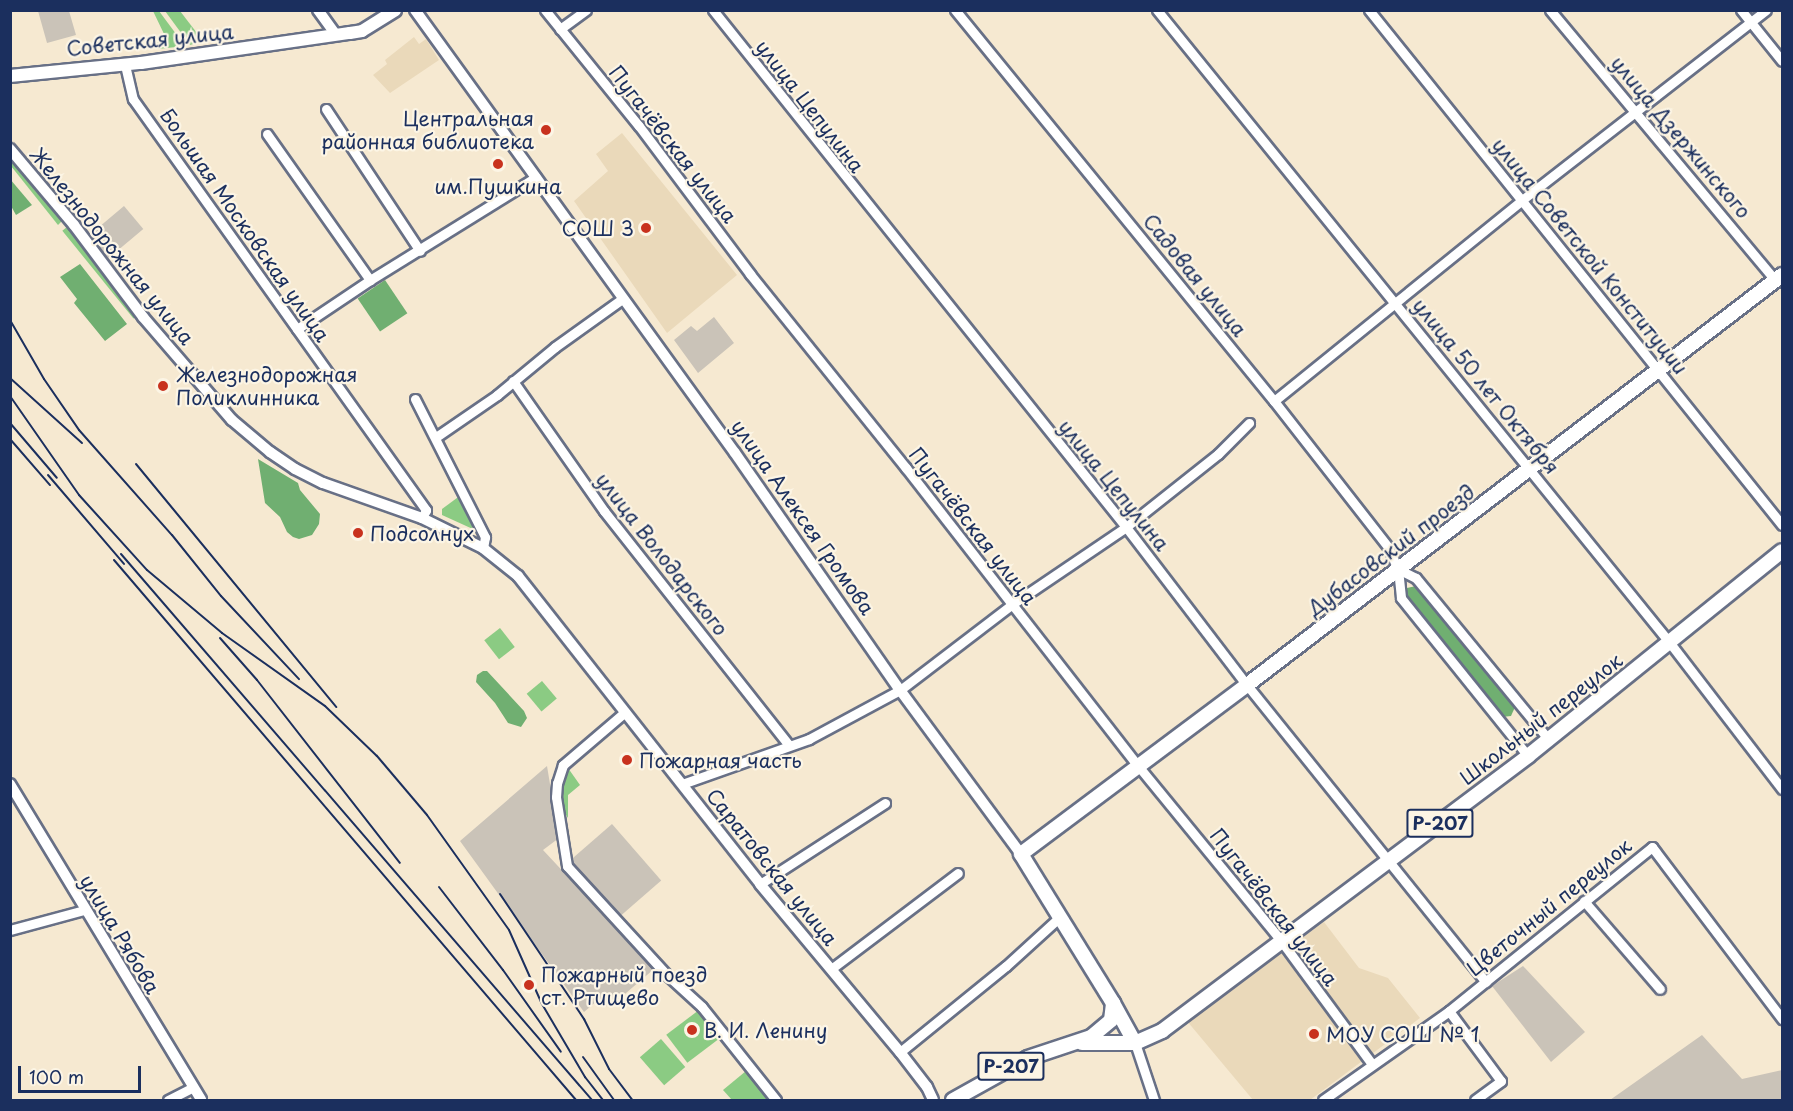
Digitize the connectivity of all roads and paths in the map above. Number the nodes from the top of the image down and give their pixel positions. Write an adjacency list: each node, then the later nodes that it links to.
1 (318, 10): 15 (street)
2 (395, 10): 15 (main road, Советская улица)
3 (415, 10): 23 (street, улица Алексея Громова)
4 (545, 10): 14 (street, Пугачёвская улица)
5 (586, 10): 14 (street)
6 (713, 10): 40 (street, улица Цепулина)
7 (955, 10): 34 (street, Садовая улица)
8 (1156, 10): 29 (street, улица 50 лет Октября)
9 (1369, 10): 24 (street, улица Советской Конституции)
10 (1550, 10): 20 (street, улица Дзержинского)
11 (1741, 10): 13 (street)
12 (1766, 10): 13 (street)
13 (1750, 21): 16 (street); 20 (street)
14 (560, 29): 44 (street, Пугачёвская улица)
15 (336, 35): 17 (main road, Советская улица)
16 (1782, 61)
17 (125, 65): 18 (main road, Советская улица); 30 (street, Большая Московская улица)
18 (10, 76)
19 (326, 109): 25 (street)
20 (1635, 113): 24 (street); 27 (street, улица Дзержинского)
21 (267, 134): 26 (street)
22 (10, 149): 38 (street, Железнодорожная улица)
23 (536, 177): 25 (street); 28 (street, улица Алексея Громова)
24 (1522, 200): 29 (street); 31 (street, улица Советской Конституции)
25 (420, 252): 26 (street)
26 (370, 280): 30 (street)
27 (1780, 282): 31 (main road, Дубасовский проезд)
28 (622, 299): 32 (street); 47 (street, улица Алексея Громова)
29 (1395, 304): 34 (street); 37 (street, улица 50 лет Октября)
30 (297, 329): 38 (street, Большая Московская улица)
31 (1659, 371): 37 (main road, Дубасовский проезд); 39 (street, улица Советской Конституции)
32 (513, 381): 36 (street); 50 (street, улица Володарского)
33 (415, 399): 36 (street)
34 (1274, 401): 43 (street, Садовая улица)
35 (1249, 423): 40 (street)
36 (436, 437): 41 (street)
37 (1530, 469): 43 (main road, Дубасовский проезд); 45 (street, улица 50 лет Октября)
38 (422, 518): 41 (street, Саратовская улица)
39 (1782, 525)
40 (1126, 527): 44 (street); 46 (street, улица Цепулина)
41 (483, 548): 48 (street, Саратовская улица)
42 (1782, 551): 45 (main road, Школьный переулок / Р-207)
43 (1398, 569): 46 (main road, Дубасовский проезд); 49 (street, Садовая улица); 51 (street, Садовая улица)
44 (1011, 605): 47 (street); 52 (street, Пугачёвская улица)
45 (1670, 643): 49 (main road, Школьный переулок / Р-207); 55 (street, улица 50 лет Октября)
46 (1247, 685): 52 (main road, Дубасовский проезд); 58 (street, улица Цепулина)
47 (900, 690): 50 (street); 57 (street, улица Алексея Громова)
48 (625, 712): 54 (street, Саратовская улица); 79 (street)
49 (1549, 740): 51 (main road, Школьный переулок / Р-207)
50 (789, 745): 54 (street)
51 (1528, 756): 58 (main road, Школьный переулок / Р-207)
52 (1139, 767): 57 (main road, Дубасовский проезд); 65 (street, Пугачёвская улица)
53 (10, 784): 62 (street, улица Рябова)
54 (682, 784): 60 (street, Саратовская улица)
55 (1782, 789)
56 (885, 803): 60 (street)
57 (1021, 854): 63 (main road, улица Алексея Громова)
58 (1388, 862): 65 (main road, Школьный переулок / Р-207); 67 (street, улица Цепулина)
59 (958, 873): 66 (street)
60 (760, 884): 66 (street, Саратовская улица)
61 (1584, 901): 67 (street, Цветочный переулок); 68 (street); 71 (street, Цветочный переулок)
62 (84, 910): 64 (street); 76 (street, улица Рябова)
63 (1061, 916): 69 (main road, улица Алексея Громова); 74 (street)
64 (10, 930)
65 (1282, 942): 73 (main road, Школьный переулок / Р-207); 75 (street, Пугачёвская улица)
66 (831, 969): 74 (street, Саратовская улица)
67 (1486, 982): 70 (street, Цветочный переулок)
68 (1660, 989)
69 (1113, 1003): 72 (main road, Р-207); 73 (main road, улица Алексея Громова)
70 (1449, 1011): 75 (street, Цветочный переулок); 84 (street)
71 (1782, 1019)
72 (1074, 1043): 73 (main road, Школьный переулок / Р-207); 81 (main road, Р-207)
73 (1135, 1043): 82 (street)
74 (900, 1052): 80 (street, Саратовская улица)
75 (1372, 1064): 83 (street, Цветочный переулок)
76 (192, 1088): 77 (street); 78 (street, улица Рябова)
77 (168, 1101)
78 (201, 1101)
79 (776, 1101)
80 (933, 1101)
81 (953, 1101)
82 (1154, 1101)
83 (1323, 1101)
84 (1475, 1101)

